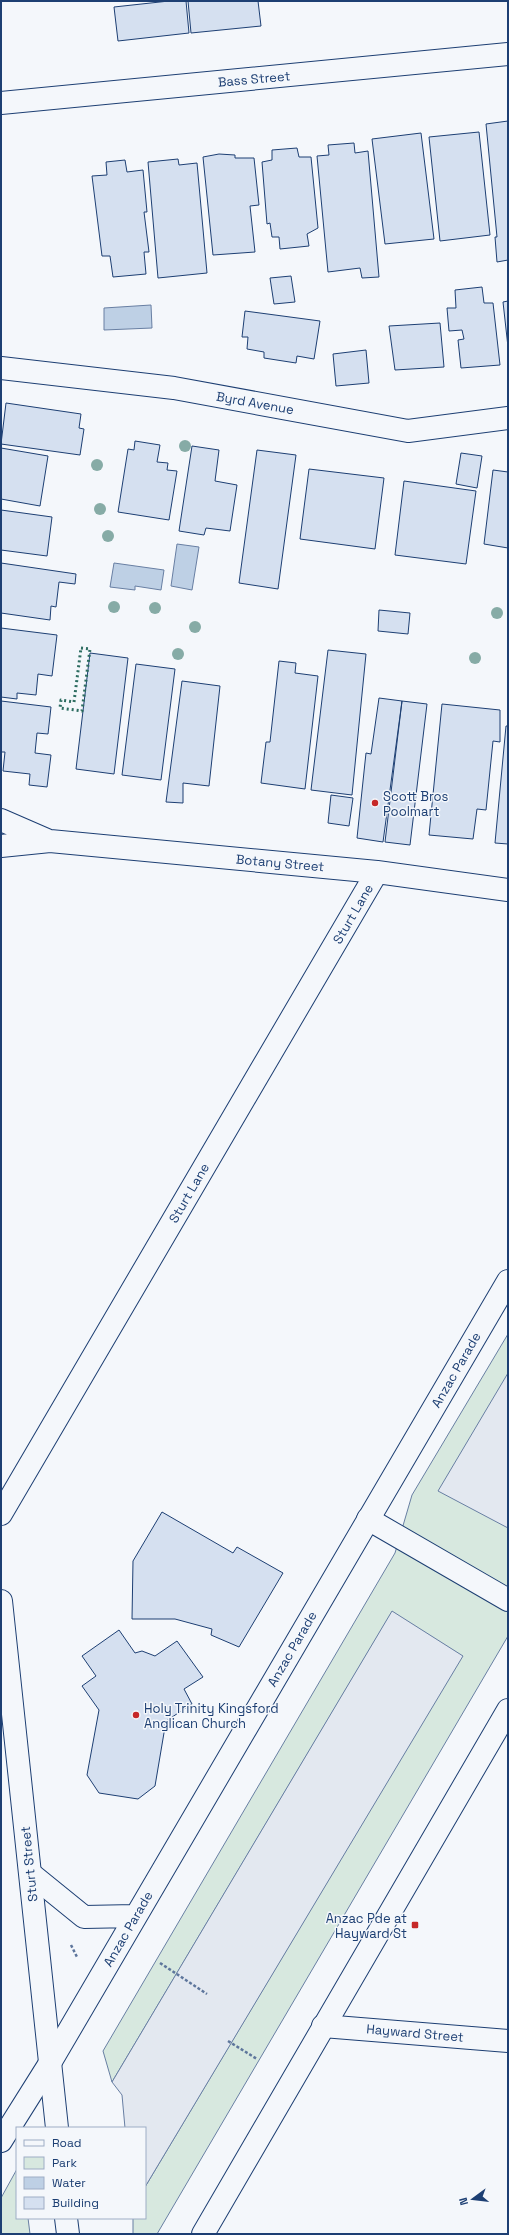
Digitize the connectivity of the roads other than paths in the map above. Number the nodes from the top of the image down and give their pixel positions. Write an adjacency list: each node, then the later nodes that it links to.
1 (508, 54): 2 (street, Bass Street)
2 (1, 103)
3 (1, 368): 4 (street, Byrd Avenue)
4 (508, 418)
5 (1, 820): 6 (street, Botany Street)
6 (50, 841): 7 (street, Botany Street); 8 (street, Botany Street)
7 (1, 846)
8 (377, 872): 9 (street, Botany Street); 11 (street, Sturt Lane)
9 (508, 890)
10 (508, 1281): 12 (street, Anzac Parade)
11 (1, 1514)
12 (368, 1519): 13 (street); 17 (street, Anzac Parade)
13 (508, 1600)
14 (1, 1601): 16 (street, Sturt Street)
15 (508, 1710): 18 (street)
16 (30, 1874): 17 (street); 20 (street, Sturt Street)
17 (135, 1916): 20 (street, Anzac Parade)
18 (323, 2026): 19 (street, Hayward Street); 25 (street)
19 (508, 2041)
20 (50, 2063): 21 (street, Sturt Street); 22 (street, Anzac Parade)
21 (57, 2127)
22 (1, 2141)
23 (66, 2219): 24 (street)
24 (68, 2234)
25 (203, 2234)

